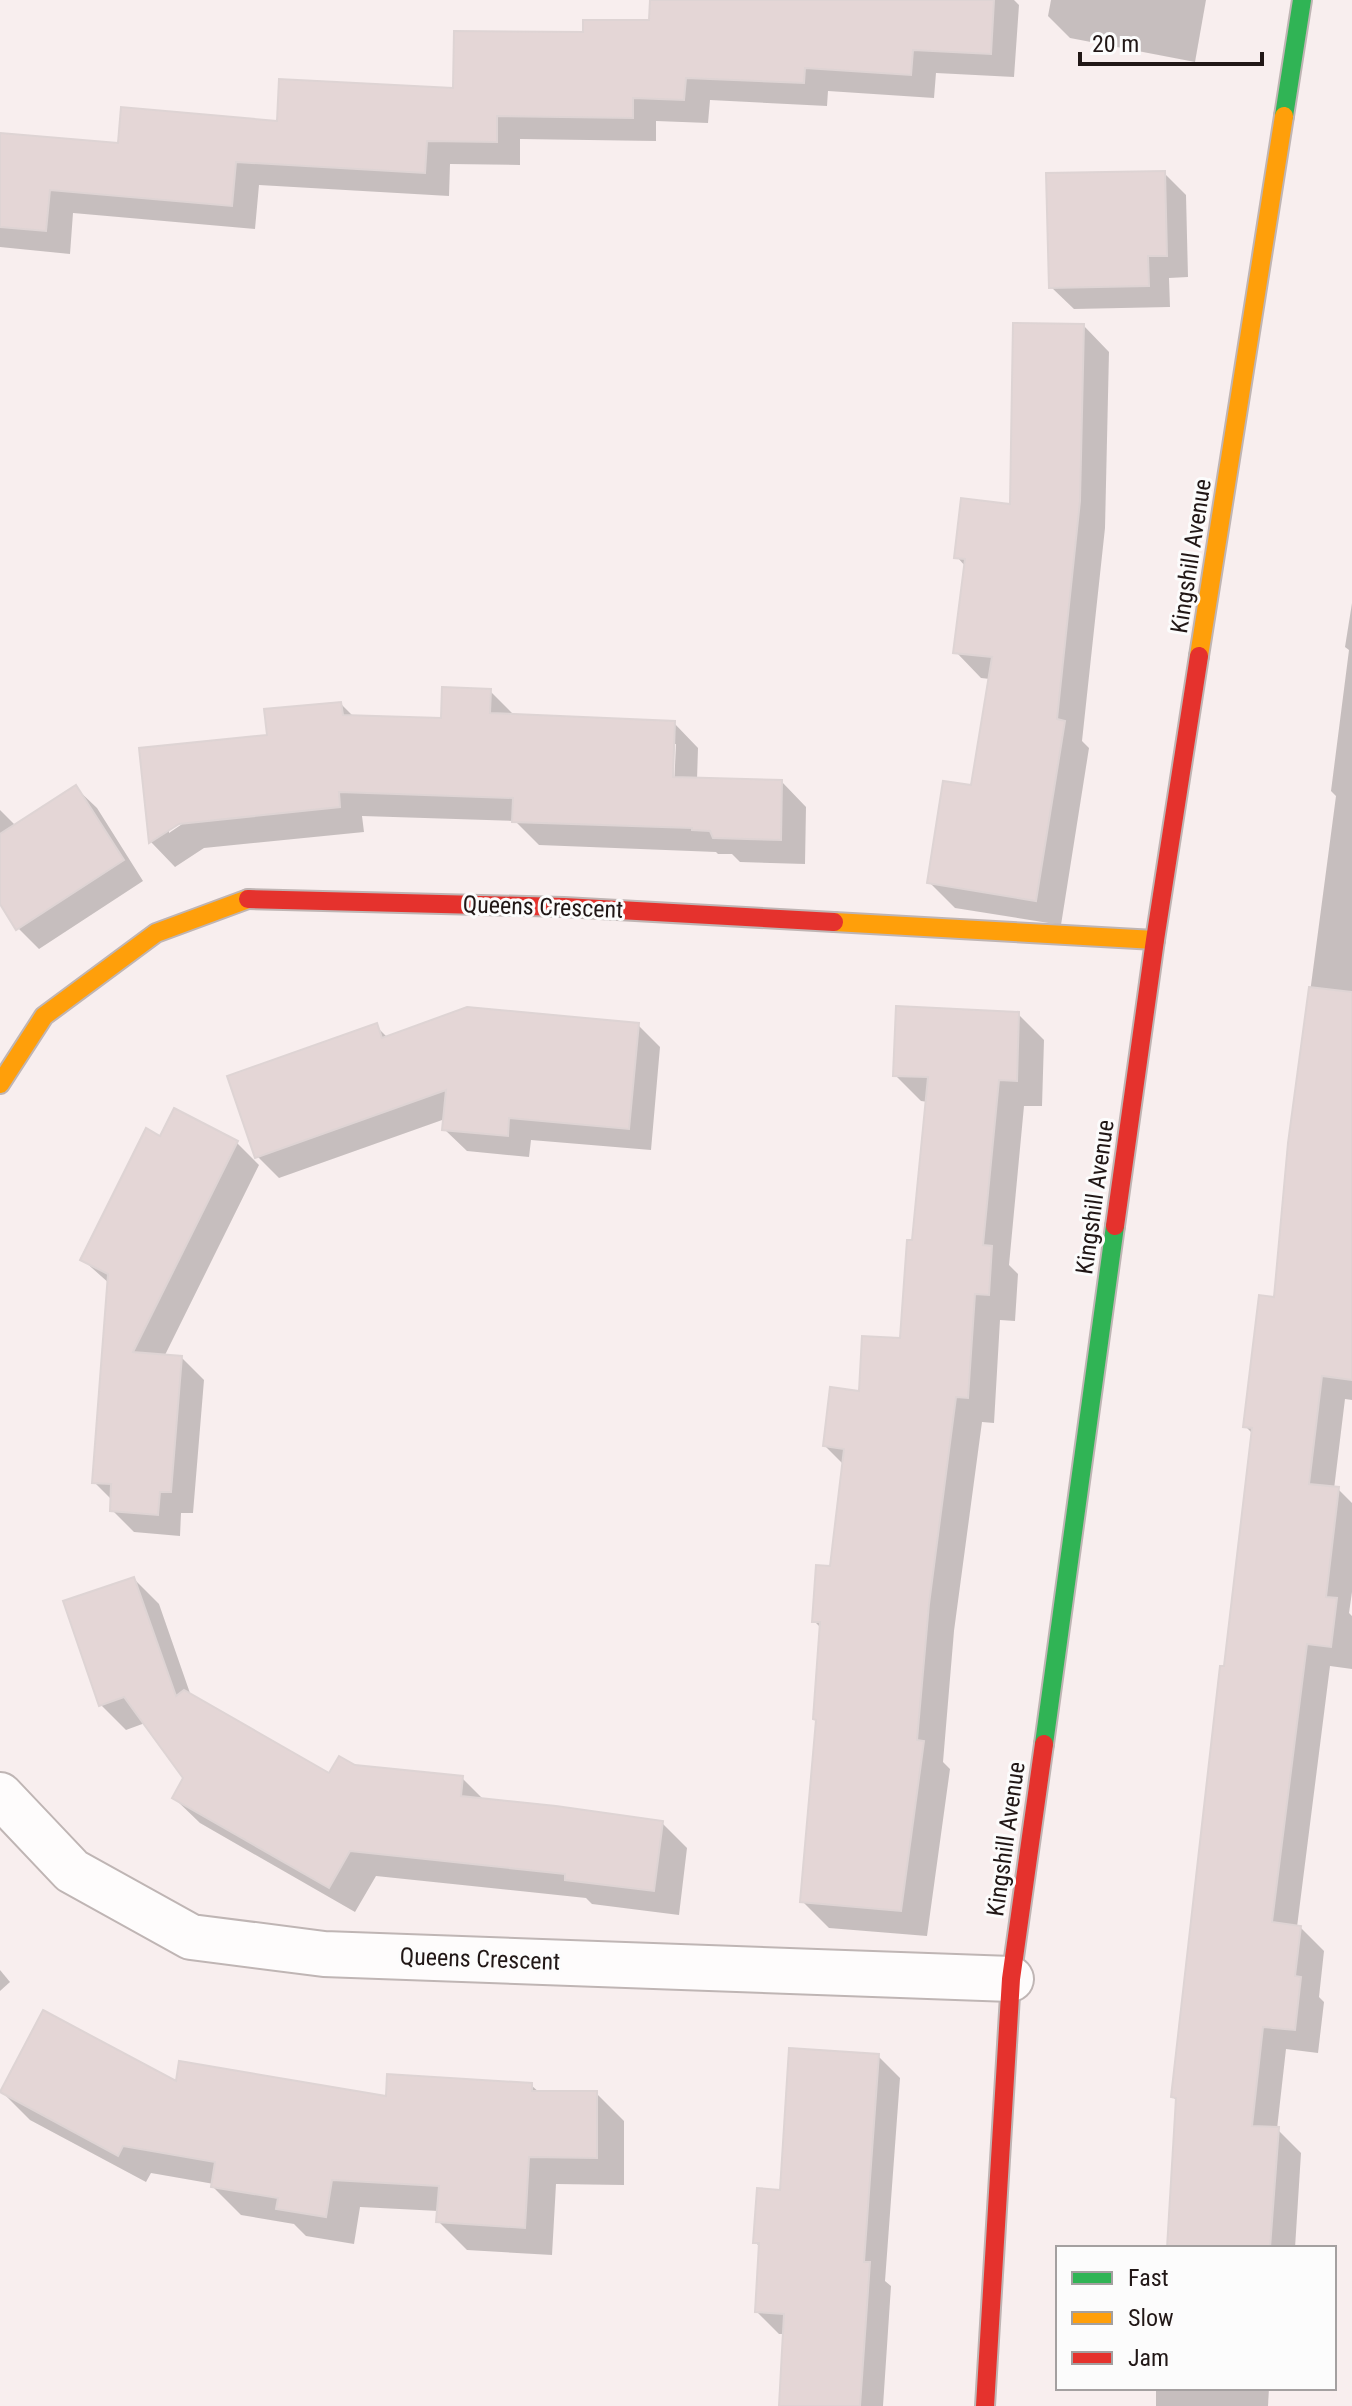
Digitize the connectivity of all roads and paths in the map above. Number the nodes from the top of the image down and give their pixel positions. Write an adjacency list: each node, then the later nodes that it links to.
1 (1302, 0): 2 (street, Kingshill Avenue)
2 (1155, 940): 3 (street, Queens Crescent); 5 (street, Kingshill Avenue)
3 (0, 1084)
4 (0, 1795): 5 (street, Queens Crescent)
5 (1011, 1979): 6 (street, Kingshill Avenue)
6 (985, 2406)

